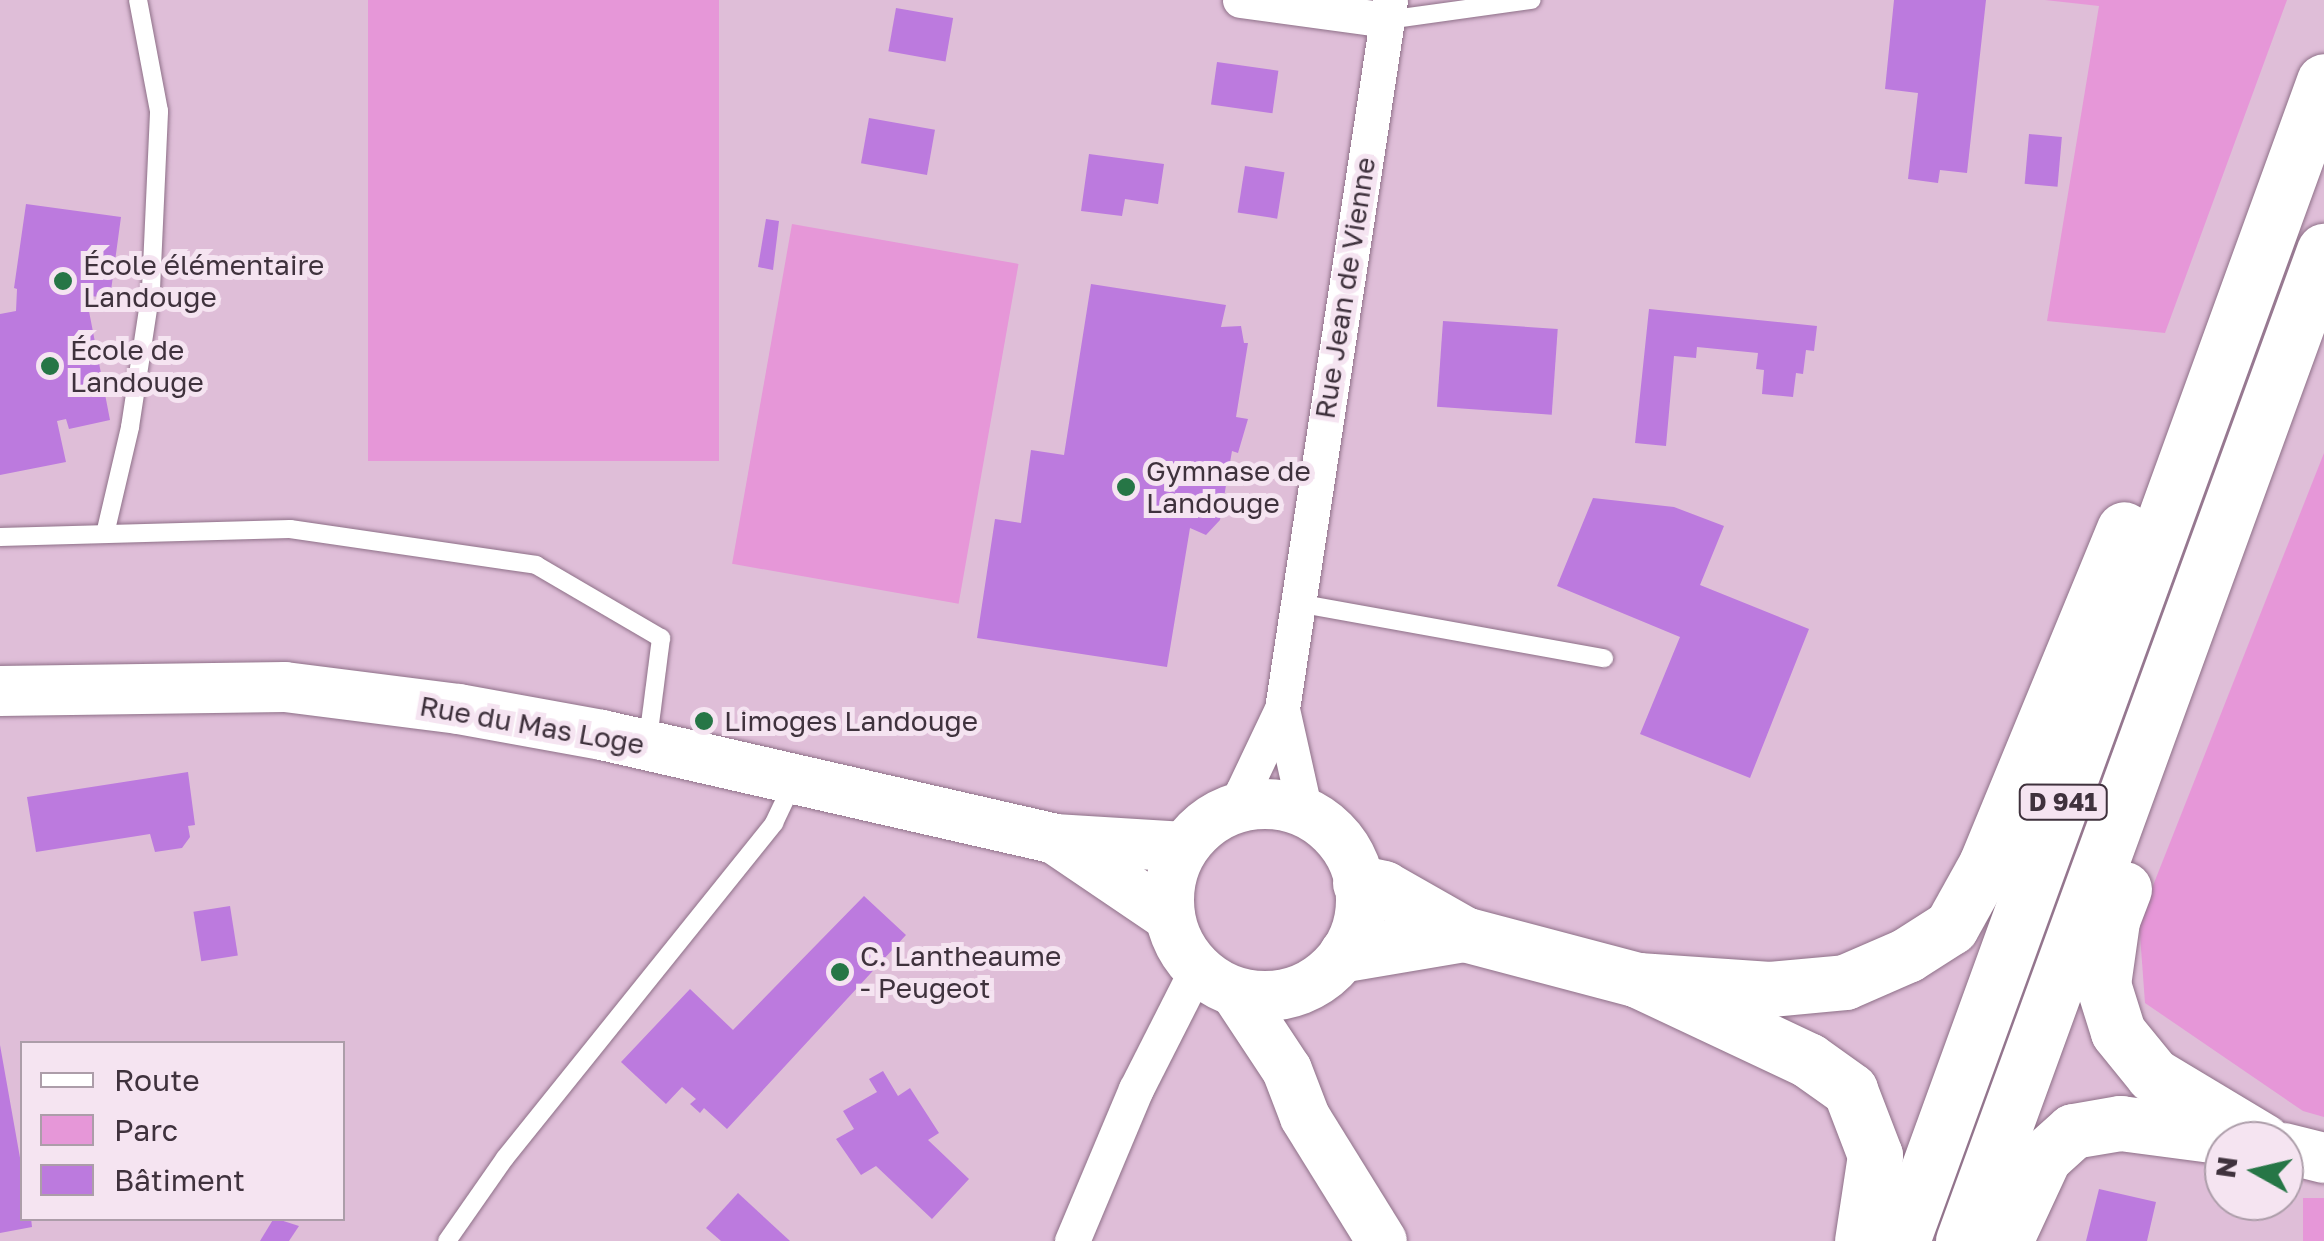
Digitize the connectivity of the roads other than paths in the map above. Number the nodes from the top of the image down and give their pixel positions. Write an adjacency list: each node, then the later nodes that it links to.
1 (138, 0): 8 (lane)
2 (1240, 0): 4 (street)
3 (1532, 0): 4 (lane)
4 (1388, 10): 10 (street, Rue Jean de Vienne)
5 (2324, 82): 7 (highway, D 941)
6 (2324, 252): 11 (highway, D 941)
7 (2222, 362): 25 (highway); 34 (highway, D 941)
8 (105, 534): 9 (lane); 15 (lane)
9 (0, 537)
10 (1297, 602): 12 (lane); 14 (street, Rue Jean de Vienne)
11 (2188, 628): 28 (highway); 35 (highway, D 941)
12 (1604, 658)
13 (0, 691): 15 (main road, Rue du Mas Loge)
14 (1282, 709): 17 (street, Rue Jean de Vienne); 18 (street)
15 (647, 746): 16 (main road, Rue du Mas Loge)
16 (796, 778): 19 (main road, Rue du Mas Loge); 30 (lane)
17 (1243, 806): 18 (main road); 20 (main road)
18 (1305, 812): 21 (main road)
19 (1054, 839): 20 (main road, Rue du Mas Loge); 22 (main road, Rue du Mas Loge)
20 (1184, 847): 22 (main road)
21 (1360, 882): 23 (highway); 24 (main road)
22 (1170, 916): 26 (main road)
23 (1464, 934): 24 (highway); 25 (highway)
24 (1335, 966): 26 (main road); 27 (main road)
25 (1638, 980): 33 (highway)
26 (1216, 981): 27 (main road); 31 (street)
27 (1287, 1070): 32 (main road)
28 (2230, 1121)
29 (2204, 1134): 36 (highway)
30 (448, 1241)
31 (1072, 1241)
32 (1382, 1241)
33 (1862, 1241)
34 (1902, 1241)
35 (1963, 1241)
36 (2005, 1241)

